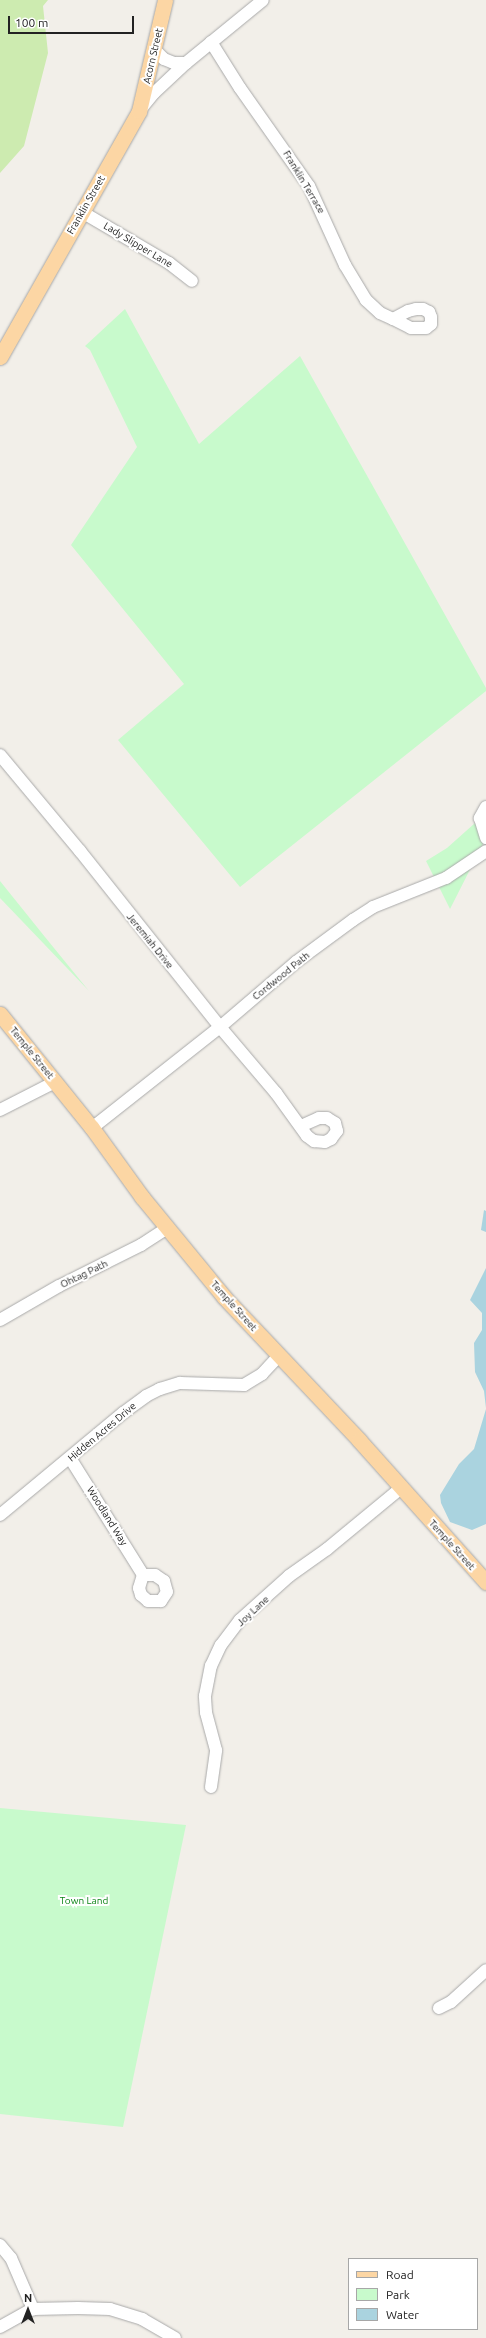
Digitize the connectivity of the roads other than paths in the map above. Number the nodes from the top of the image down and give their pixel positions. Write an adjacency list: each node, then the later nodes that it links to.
1 (166, 0): 4 (main road, Acorn Street)
2 (263, 0): 3 (street, Franklin Street)
3 (211, 42): 5 (street, Franklin Street); 9 (street, Franklin Terrace)
4 (155, 50): 5 (street); 6 (main road, Acorn Street)
5 (186, 63): 6 (street, Franklin Street)
6 (139, 111): 7 (main road, Franklin Street)
7 (82, 212): 8 (street, Lady Slipper Lane); 10 (main road, Franklin Street)
8 (192, 281)
9 (393, 319)
10 (0, 357)
11 (0, 755): 16 (street, Jeremiah Drive)
12 (486, 807): 13 (street)
13 (486, 838)
14 (486, 851): 16 (street, Cordwood Path)
15 (0, 1014): 17 (main road, Temple Street)
16 (220, 1027): 19 (street, Jeremiah Drive); 20 (street, Cordwood Path)
17 (55, 1082): 18 (street); 20 (main road, Temple Street)
18 (0, 1110)
19 (302, 1126)
20 (92, 1128): 21 (main road, Temple Street)
21 (167, 1228): 22 (street, Ohtag Path); 23 (main road, Temple Street)
22 (0, 1320)
23 (279, 1356): 24 (street, Hidden Acres Drive); 25 (main road, Temple Street)
24 (70, 1458): 26 (street, Hidden Acres Drive); 27 (street, Woodland Way)
25 (402, 1488): 28 (main road, Temple Street); 29 (street, Joy Lane)
26 (0, 1515)
27 (143, 1575)
28 (486, 1582)
29 (211, 1787)
30 (486, 1970): 31 (street)
31 (439, 2008)
32 (0, 2245): 33 (street)
33 (33, 2309): 34 (street); 35 (street)
34 (0, 2327)
35 (174, 2338)

